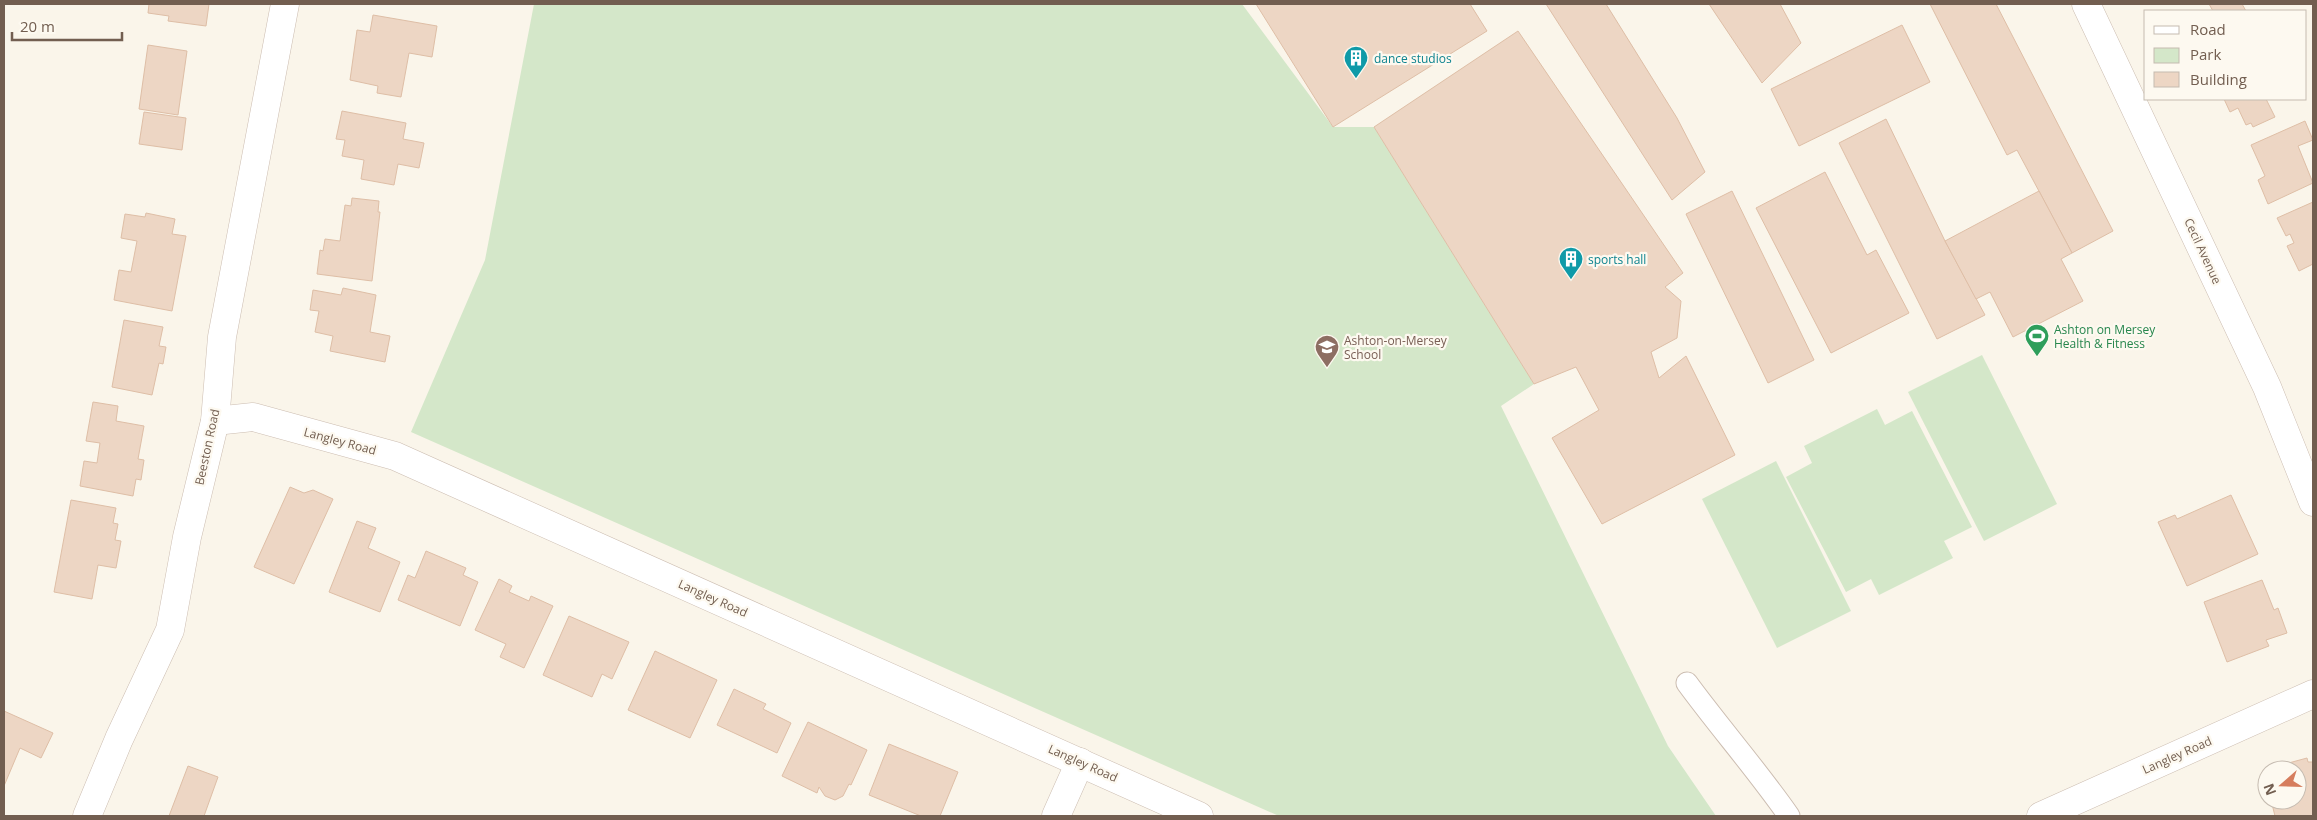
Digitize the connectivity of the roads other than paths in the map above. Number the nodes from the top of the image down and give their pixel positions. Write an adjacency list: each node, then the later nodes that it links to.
1 (285, 4): 3 (street, Beeston Road)
2 (2086, 4): 4 (street, Cecil Avenue)
3 (215, 421): 7 (street, Langley Road); 8 (street, Beeston Road)
4 (2313, 502)
5 (1687, 683): 11 (lane)
6 (2313, 694): 12 (street, Langley Road)
7 (1080, 762): 9 (street); 10 (street, Langley Road)
8 (87, 816)
9 (1056, 816)
10 (1199, 816)
11 (1789, 816)
12 (2041, 816)

